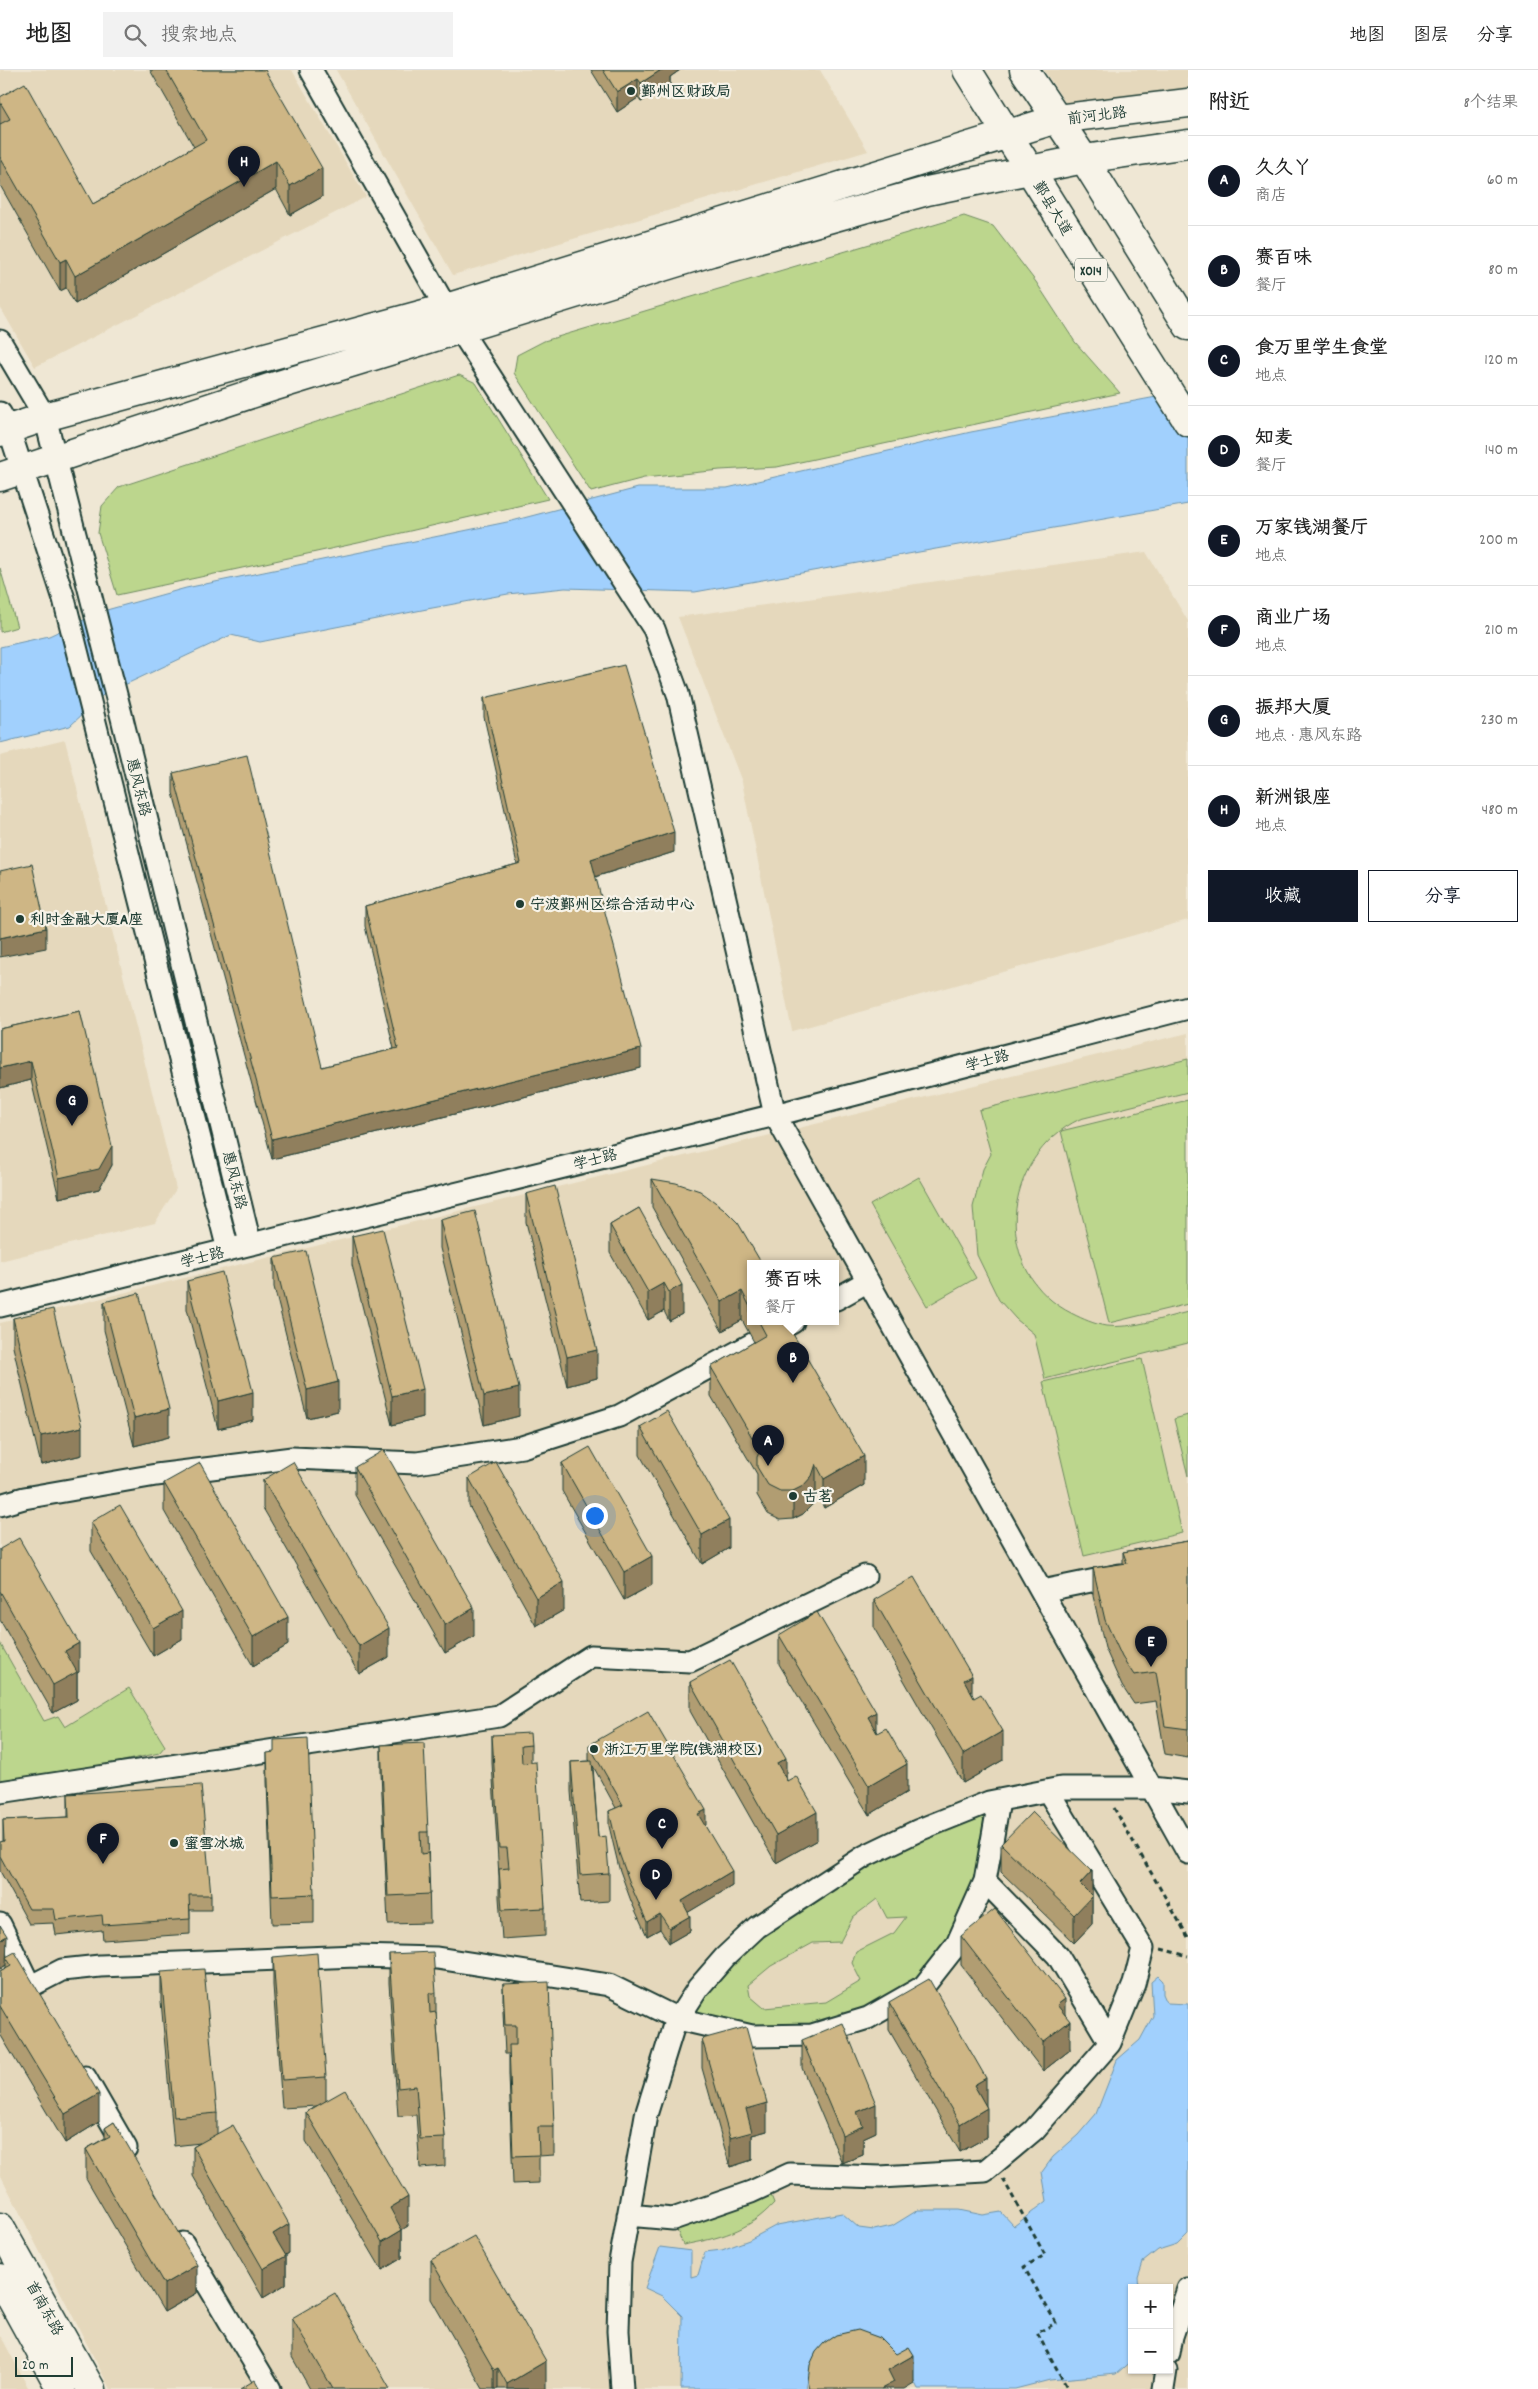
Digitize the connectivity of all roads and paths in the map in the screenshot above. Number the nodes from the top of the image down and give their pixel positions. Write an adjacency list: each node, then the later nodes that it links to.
1 (311, 70): 10 (street)
2 (967, 70): 6 (main road, 鄞县大道 / X014)
3 (1024, 70): 5 (main road)
4 (1188, 103): 5 (main road, 前河北路)
5 (1057, 119): 6 (main road, 前河北路); 8 (main road)
6 (1007, 134): 9 (main road, 鄞县大道 / X014); 10 (main road, 前河北路)
7 (1188, 144): 8 (main road)
8 (1084, 159): 9 (main road); 11 (main road)
9 (1030, 169): 10 (main road); 14 (main road, 鄞县大道 / X014)
10 (453, 318): 13 (main road); 16 (main road); 19 (street)
11 (1188, 326)
12 (0, 341): 13 (street, 惠风东路)
13 (44, 417): 15 (main road); 16 (street, 惠风东路)
14 (1188, 422)
15 (3, 425): 17 (street, 惠风东路)
16 (56, 458): 17 (main road); 20 (street, 惠风东路)
17 (11, 473): 21 (street, 惠风东路)
18 (1188, 1008): 19 (street, 学士路)
19 (775, 1114): 20 (street, 学士路); 22 (street)
20 (250, 1243): 21 (street, 学士路)
21 (228, 1250): 24 (street, 学士路)
22 (868, 1281): 23 (street); 29 (street)
23 (839, 1297)
24 (0, 1306)
25 (787, 1325): 26 (street)
26 (0, 1505)
27 (1139, 1571): 29 (street)
28 (865, 1576): 33 (street)
29 (1042, 1591): 31 (street)
30 (1103, 1788): 31 (street); 32 (street); 39 (path)
31 (1152, 1788): 34 (street); 36 (street)
32 (1048, 1791): 35 (street); 41 (street)
33 (0, 1792)
34 (1188, 1792)
35 (999, 1801): 37 (street); 40 (street)
36 (1188, 1853)
37 (985, 1882): 40 (street); 41 (street)
38 (0, 1924): 40 (street)
39 (1188, 1937)
40 (678, 2019): 45 (street)
41 (1110, 2043): 43 (street)
42 (76, 2063): 44 (street)
43 (994, 2164): 45 (street); 56 (path)
44 (137, 2165)
45 (628, 2215): 55 (street)
46 (172, 2225): 54 (street)
47 (0, 2227): 53 (main road, 首南东路)
48 (0, 2278): 52 (main road, 首南东路)
49 (1188, 2288): 50 (street)
50 (1173, 2333)
51 (1165, 2374): 57 (street)
52 (61, 2389)
53 (91, 2389)
54 (270, 2389)
55 (622, 2389)
56 (1068, 2389)
57 (1163, 2389)

